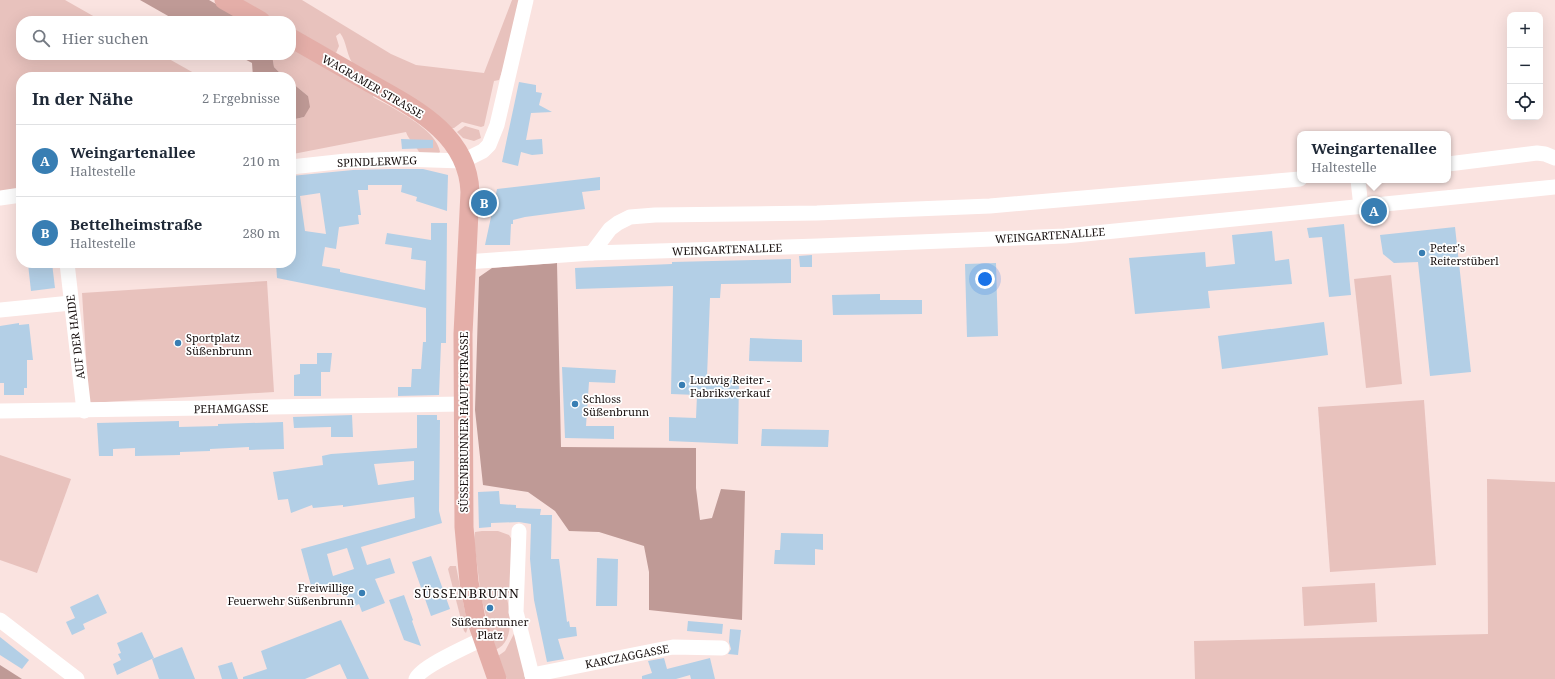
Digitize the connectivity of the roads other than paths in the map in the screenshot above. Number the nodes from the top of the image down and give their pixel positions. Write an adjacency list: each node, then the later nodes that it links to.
1 (224, 0): 3 (main road)
2 (526, 0): 6 (street)
3 (252, 16)
4 (296, 41): 6 (main road, WAGRAMER STRASSE)
5 (1555, 158): 7 (street)
6 (463, 161): 8 (street, SPINDLERWEG); 16 (main road, SÜSSENBRUNNER HAUPTSTRASSE)
7 (1451, 164)
8 (296, 166)
9 (1297, 179): 15 (street)
10 (1358, 183): 14 (street)
11 (1555, 187): 14 (street, WEINGARTENALLEE)
12 (16, 196): 13 (street)
13 (0, 198)
14 (1362, 207): 15 (street, WEINGARTENALLEE)
15 (592, 253): 16 (street, WEINGARTENALLEE)
16 (466, 262): 20 (main road, SÜSSENBRUNNER HAUPTSTRASSE)
17 (68, 268): 18 (street, AUF DER HAIDE)
18 (71, 303): 19 (street); 22 (street, AUF DER HAIDE)
19 (0, 310)
20 (463, 404): 22 (street, PEHAMGASSE); 25 (main road, SÜSSENBRUNNER HAUPTSTRASSE)
21 (0, 411): 22 (street, PEHAMGASSE)
22 (84, 411)
23 (519, 531): 27 (street)
24 (0, 620): 28 (street)
25 (482, 639): 29 (street); 30 (main road, SÜSSENBRUNNER HAUPTSTRASSE)
26 (722, 648): 27 (street, KARCZAGGASSE)
27 (532, 677)
28 (76, 679)
29 (416, 679)
30 (497, 679)

